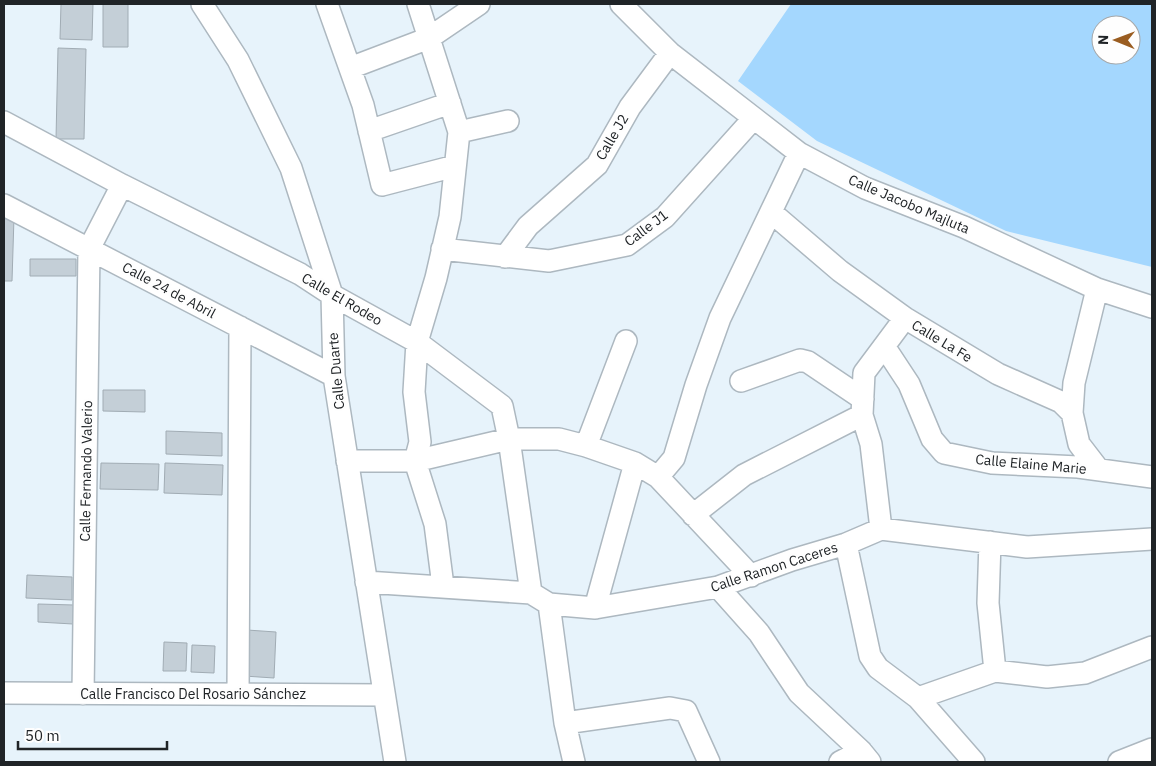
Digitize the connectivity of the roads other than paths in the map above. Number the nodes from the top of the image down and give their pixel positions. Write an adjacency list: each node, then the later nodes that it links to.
1 (202, 4): 24 (street, Calle Duarte)
2 (327, 4): 8 (street)
3 (418, 4): 6 (street)
4 (479, 4): 6 (street)
5 (622, 4): 7 (street, Calle Jacobo Majluta)
6 (429, 38): 8 (street); 9 (street)
7 (670, 54): 10 (street, Calle Jacobo Majluta); 22 (street, Calle J2)
8 (350, 68): 13 (street)
9 (450, 103): 13 (street); 14 (street)
10 (753, 119): 15 (street, Calle Jacobo Majluta); 22 (street, Calle J1)
11 (508, 121): 14 (street)
12 (4, 122): 17 (street, Calle El Rodeo)
13 (369, 131): 16 (street)
14 (459, 132): 16 (street)
15 (799, 153): 19 (street); 23 (street, Calle Jacobo Majluta)
16 (456, 166): 20 (street)
17 (122, 185): 21 (street); 24 (street, Calle El Rodeo)
18 (4, 205): 21 (street, Calle 24 de Abril)
19 (771, 212): 26 (street, Calle La Fe); 41 (street)
20 (442, 248): 22 (street, Calle J1); 29 (street)
21 (89, 249): 27 (street, Calle 24 de Abril); 58 (street, Calle Fernando Valerio)
22 (505, 257)
23 (1097, 289): 25 (street, Calle Jacobo Majluta); 34 (street)
24 (332, 295): 29 (street, Calle El Rodeo); 31 (street, Calle Duarte)
25 (1152, 307)
26 (905, 318): 30 (street); 34 (street, Calle La Fe)
27 (240, 327): 31 (street, Calle 24 de Abril); 59 (street)
28 (626, 341): 36 (street)
29 (417, 342): 35 (street, Calle El Rodeo); 38 (street)
30 (884, 346): 33 (street); 40 (street, Calle Elaine Marie)
31 (334, 376): 37 (street, Calle Duarte)
32 (741, 381): 33 (street)
33 (863, 407): 43 (street); 44 (street)
34 (1072, 413): 40 (street)
35 (509, 439): 36 (street); 38 (street); 52 (street, Calle El Rodeo)
36 (586, 446): 39 (street)
37 (347, 461): 38 (street); 49 (street, Calle Duarte)
38 (415, 461): 50 (street)
39 (635, 463): 41 (street); 54 (street)
40 (1099, 470): 42 (street, Calle Elaine Marie)
41 (658, 476): 43 (street)
42 (1152, 477)
43 (693, 514): 48 (street)
44 (881, 530): 46 (street, Calle Ramon Caceres); 47 (street, Calle Ramon Caceres)
45 (1152, 539): 46 (street, Calle Ramon Caceres)
46 (990, 542): 56 (street)
47 (846, 544): 48 (street, Calle Ramon Caceres); 61 (street)
48 (751, 576): 51 (street, Calle Ramon Caceres)
49 (366, 582): 50 (street, Calle Ramon Caceres); 60 (street, Calle Duarte)
50 (442, 586): 52 (street, Calle Ramon Caceres)
51 (718, 587): 54 (street, Calle Ramon Caceres); 64 (street)
52 (531, 593): 53 (street, Calle Ramon Caceres)
53 (549, 604): 54 (street, Calle Ramon Caceres); 62 (street)
54 (595, 608)
55 (1152, 647): 56 (street)
56 (995, 671): 61 (street)
57 (4, 693): 58 (street, Calle Francisco Del Rosario Sánchez)
58 (83, 694): 59 (street, Calle Francisco Del Rosario Sánchez)
59 (238, 694): 60 (street, Calle Francisco Del Rosario Sánchez)
60 (383, 695): 65 (street, Calle Duarte)
61 (918, 698): 69 (street)
62 (565, 723): 66 (street); 67 (street)
63 (1152, 749): 70 (street)
64 (865, 757): 68 (street)
65 (395, 762)
66 (574, 762)
67 (709, 762)
68 (840, 762)
69 (974, 762)
70 (1119, 762)

